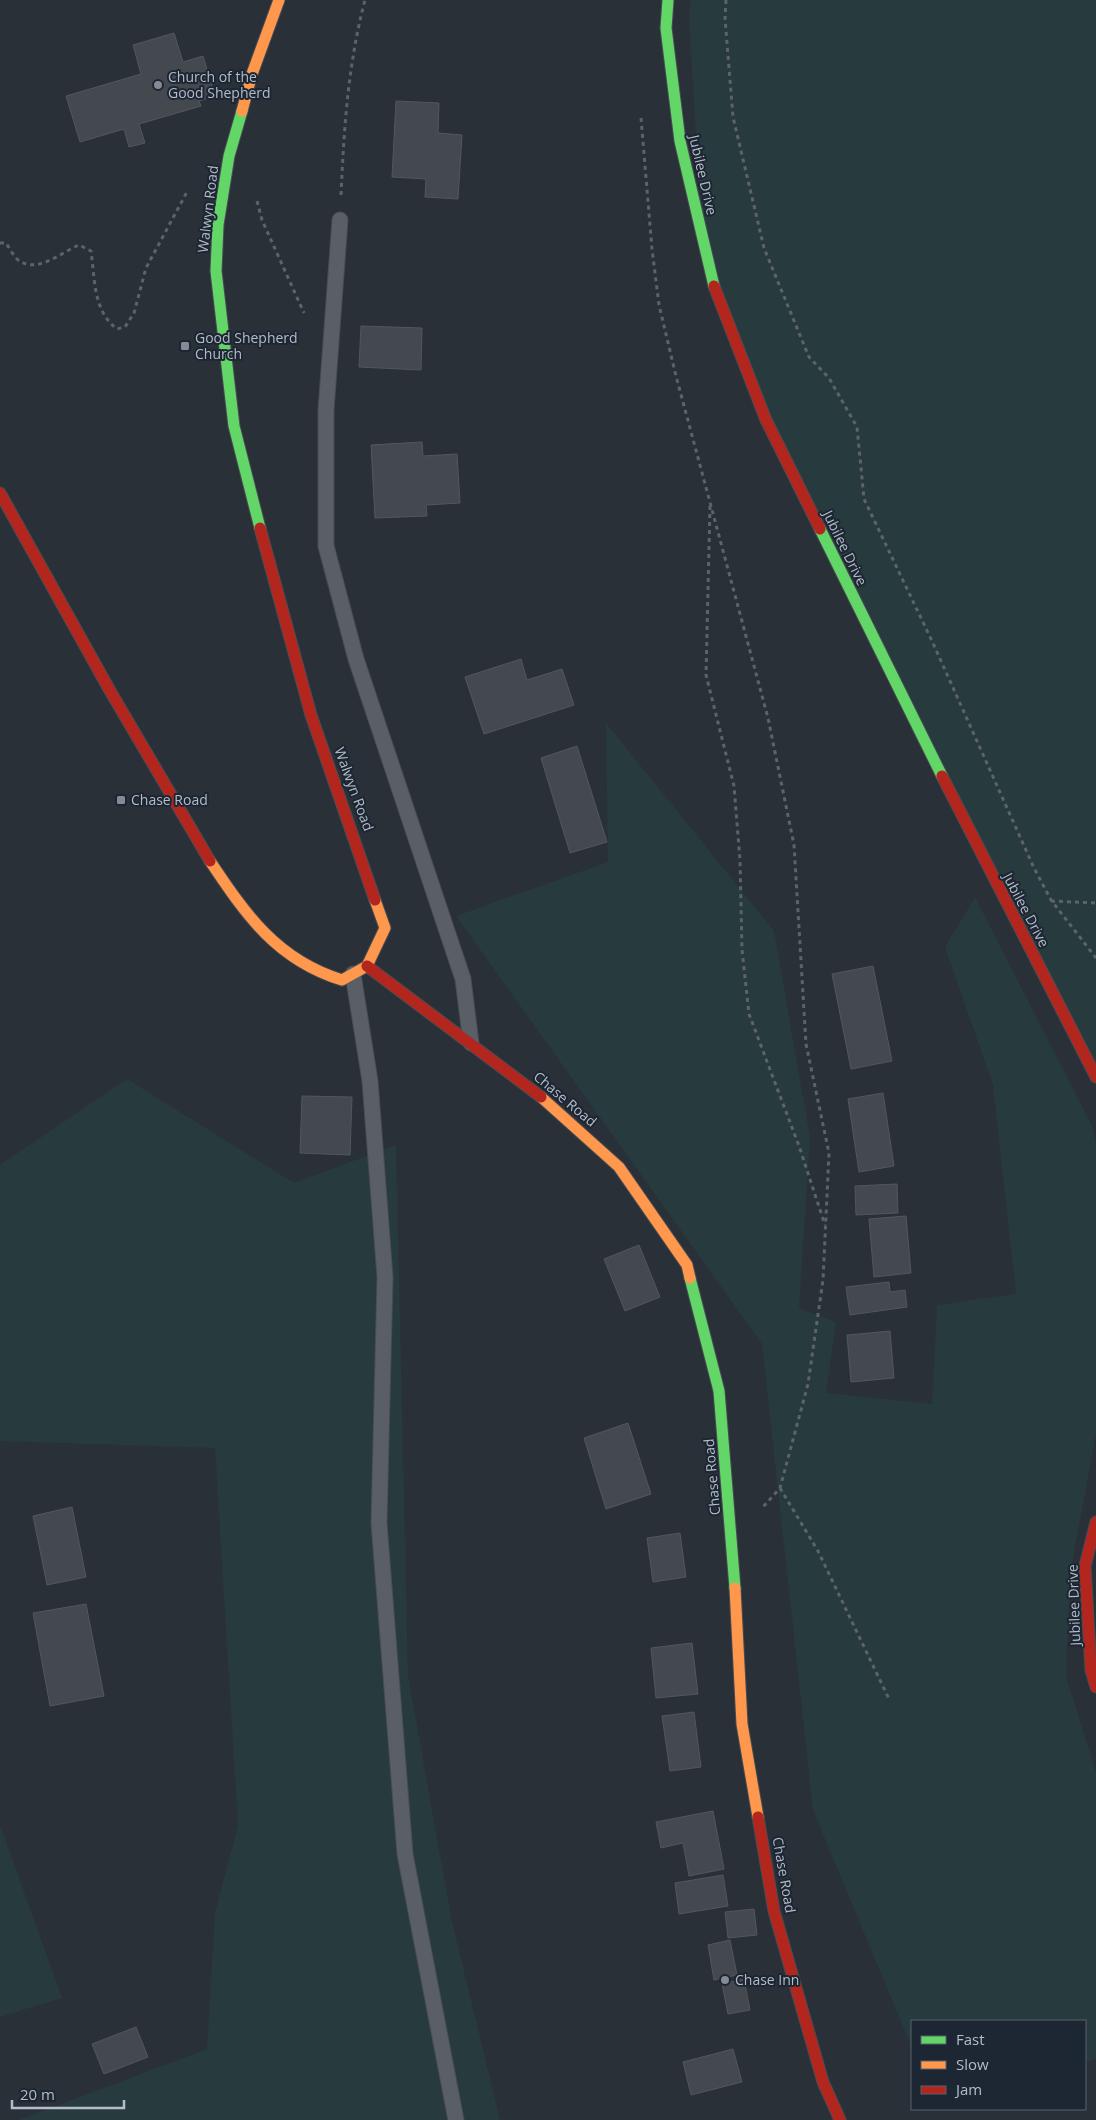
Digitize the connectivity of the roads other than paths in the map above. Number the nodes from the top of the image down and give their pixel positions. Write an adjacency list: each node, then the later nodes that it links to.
1 (279, 0): 5 (main road, Walwyn Road)
2 (668, 0): 8 (main road, Jubilee Drive)
3 (340, 220): 7 (lane)
4 (0, 493): 6 (main road)
5 (367, 966): 6 (main road); 7 (main road, Chase Road)
6 (352, 974): 11 (lane)
7 (470, 1043): 12 (main road, Chase Road)
8 (1096, 1077)
9 (1096, 1522): 10 (main road, Jubilee Drive)
10 (1096, 1687)
11 (456, 2120)
12 (840, 2120)

